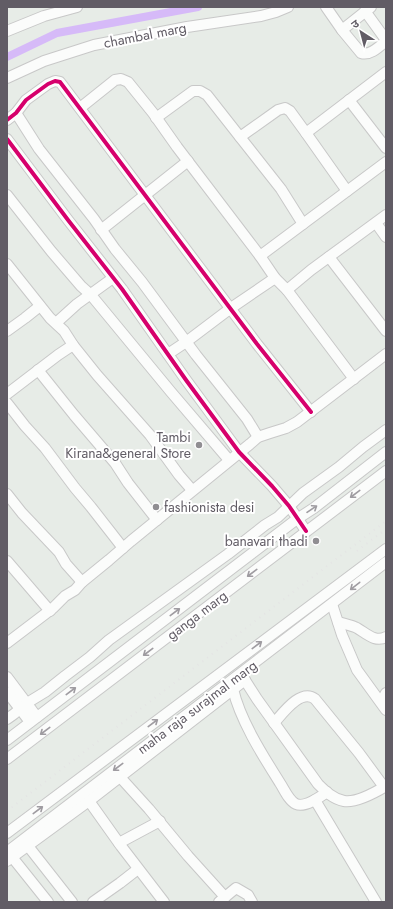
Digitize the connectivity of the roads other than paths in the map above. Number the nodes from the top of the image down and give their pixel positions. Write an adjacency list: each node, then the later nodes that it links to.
1 (77, 7): 6 (street)
2 (288, 7): 9 (street, chambal marg)
3 (326, 7): 5 (street)
4 (368, 9): 5 (street); 7 (street)
5 (342, 30): 7 (street)
6 (7, 31)
7 (386, 41)
8 (386, 72): 10 (street)
9 (7, 78)
10 (349, 100): 15 (street); 18 (street)
11 (80, 108): 12 (street); 13 (street); 23 (street)
12 (16, 114): 14 (street); 27 (street)
13 (156, 118): 16 (street); 19 (street)
14 (7, 120)
15 (306, 133): 16 (street); 21 (street)
16 (240, 137): 26 (street)
17 (7, 139): 32 (street)
18 (386, 148)
19 (188, 161): 23 (street); 29 (street)
20 (386, 162): 21 (street)
21 (347, 191): 26 (street)
22 (7, 195): 35 (street)
23 (144, 195): 27 (street); 37 (street)
24 (386, 215): 25 (street)
25 (376, 223): 28 (street); 30 (street)
26 (303, 224): 29 (street)
27 (101, 230): 41 (street)
28 (386, 237)
29 (260, 256): 33 (street)
30 (330, 257): 34 (street); 39 (street)
31 (7, 264): 36 (street)
32 (113, 278): 35 (street); 43 (street)
33 (275, 278): 34 (street); 37 (street)
34 (287, 290): 46 (street)
35 (91, 294): 38 (street); 54 (street)
36 (40, 306): 38 (street); 40 (street)
37 (231, 308): 41 (street); 49 (street)
38 (56, 323): 42 (street)
39 (386, 331)
40 (7, 332)
41 (186, 342): 43 (street); 51 (street)
42 (74, 345): 45 (street); 56 (street)
43 (168, 354): 52 (street)
44 (386, 354): 46 (street)
45 (38, 370): 47 (street); 60 (street)
46 (354, 379): 49 (street)
47 (7, 394)
48 (7, 403): 62 (street)
49 (311, 412): 51 (street)
50 (386, 430): 58 (street)
51 (258, 437): 52 (street)
52 (239, 452): 54 (street); 58 (street)
53 (386, 452): 59 (street, ganga marg, one-way to 53)
54 (229, 460): 56 (street)
55 (386, 471): 61 (street, ganga marg, one-way to 61)
56 (192, 490): 60 (street)
57 (7, 494): 66 (street)
58 (289, 506): 59 (street); 78 (street)
59 (297, 519): 61 (street); 81 (street, ganga marg, one-way to 59)
60 (157, 520): 62 (street)
61 (306, 531): 84 (street, ganga marg, one-way to 84)
62 (123, 548): 66 (street)
63 (386, 549): 72 (street, maha raja surajmal marg, one-way to 63)
64 (7, 561): 68 (street)
65 (386, 562): 67 (street, maha raja surajmal marg, one-way to 67)
66 (82, 582): 68 (street)
67 (332, 604): 69 (street); 74 (street, maha raja surajmal marg)
68 (50, 611): 71 (street)
69 (338, 622): 70 (street); 79 (street)
70 (384, 640)
71 (8, 641)
72 (233, 663): 74 (street); 91 (street, maha raja surajmal marg, one-way to 72)
73 (7, 677): 78 (street)
74 (243, 677): 75 (street); 82 (street); 92 (street, maha raja surajmal marg, one-way to 92)
75 (233, 689): 85 (street); 88 (street)
76 (7, 692): 78 (street)
77 (386, 693): 79 (street)
78 (24, 706): 80 (street); 81 (street)
79 (383, 706)
80 (7, 719)
81 (34, 720): 83 (street, ganga marg)
82 (274, 723): 86 (street); 87 (street)
83 (7, 740)
84 (7, 759)
85 (120, 777): 89 (street); 90 (street)
86 (385, 786): 87 (street)
87 (327, 792): 88 (street)
88 (315, 800): 102 (street)
89 (89, 801): 92 (street); 93 (street)
90 (160, 821): 93 (street); 96 (street)
91 (10, 831): 92 (street)
92 (25, 843): 94 (street, maha raja surajmal marg); 98 (street)
93 (119, 843): 95 (street)
94 (9, 856): 97 (street)
95 (138, 869): 99 (street); 100 (street)
96 (222, 900): 101 (street)
97 (48, 902)
98 (72, 902)
99 (93, 902)
100 (164, 902)
101 (252, 902)
102 (376, 902)

